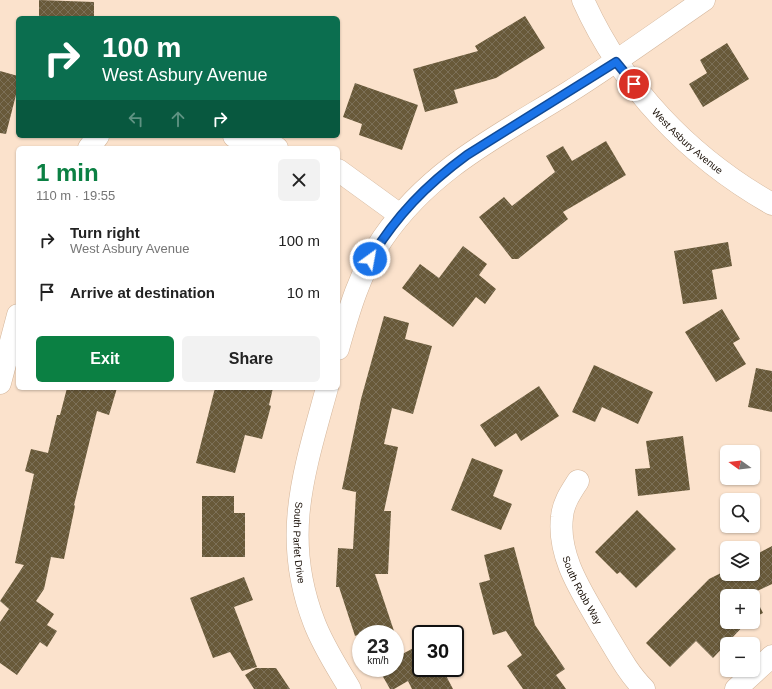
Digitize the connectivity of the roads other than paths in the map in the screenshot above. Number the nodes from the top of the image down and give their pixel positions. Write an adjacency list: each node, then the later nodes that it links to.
1 (583, 0): 3 (street, West Asbury Avenue)
2 (704, 0): 3 (street)
3 (616, 62): 7 (street, West Asbury Avenue); 8 (street)
4 (241, 138): 5 (street)
5 (270, 146)
6 (340, 171): 8 (street)
7 (772, 204)
8 (400, 215): 10 (street)
9 (16, 323): 11 (street)
10 (340, 342)
11 (0, 384)
12 (326, 390): 15 (street, South Parfet Drive)
13 (578, 481): 16 (street, South Robb Way)
14 (772, 656): 17 (street)
15 (350, 689)
16 (644, 689)
17 (736, 689)

